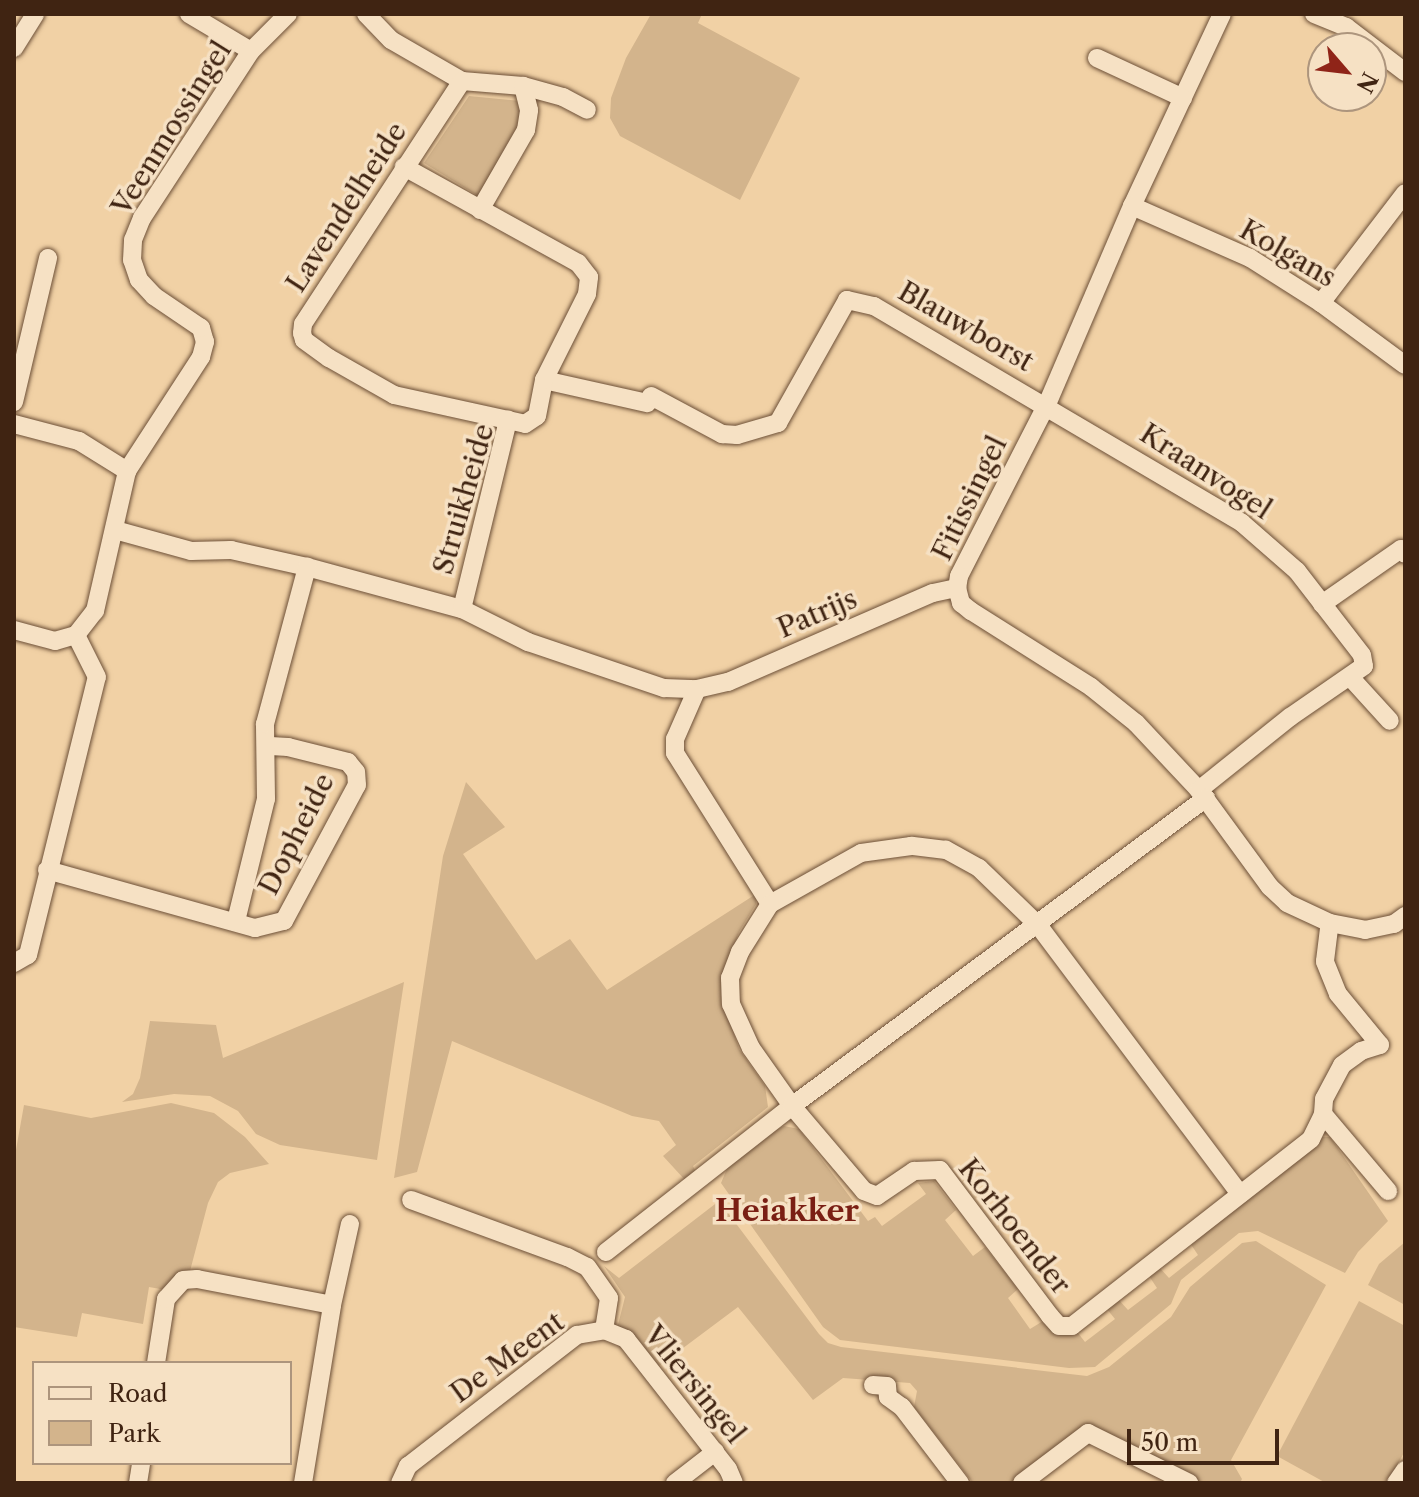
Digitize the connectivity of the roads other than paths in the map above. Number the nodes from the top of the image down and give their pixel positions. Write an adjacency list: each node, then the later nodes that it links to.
1 (35, 14): 7 (street)
2 (189, 14): 8 (street)
3 (288, 14): 8 (street, Veenmossingel)
4 (366, 14): 11 (street)
5 (1222, 14): 13 (street, Fitissingel)
6 (1314, 14): 10 (street)
7 (14, 48)
8 (251, 51): 27 (street, Veenmossingel)
9 (1097, 58): 13 (street)
10 (1405, 72)
11 (462, 81): 12 (street); 15 (street, Lavendelheide)
12 (523, 86): 14 (street); 18 (street)
13 (1183, 98): 17 (street, Fitissingel)
14 (587, 110)
15 (404, 167): 18 (street, Struikheide); 25 (street, Lavendelheide)
16 (1405, 193): 20 (street)
17 (1132, 206): 20 (street, Kolgans); 24 (street, Fitissingel)
18 (480, 210): 22 (street, Struikheide)
19 (48, 258): 23 (street)
20 (1321, 303): 21 (street, Kolgans)
21 (1405, 365)
22 (544, 380): 24 (street, Blauwborst); 25 (street, Struikheide)
23 (14, 402)
24 (1047, 404): 31 (street, Fitissingel); 32 (street, Kraanvogel)
25 (508, 420): 33 (street, Struikheide)
26 (14, 424): 27 (street)
27 (127, 471): 28 (street, Veenmossingel)
28 (115, 530): 30 (street, Struikheide); 35 (street, Veenmossingel)
29 (1405, 554): 32 (street)
30 (307, 567): 33 (street, Struikheide); 40 (street, Dopheide)
31 (957, 588): 38 (street, Patrijs); 41 (street, Fitissingel)
32 (1322, 604): 37 (street, Kraanvogel)
33 (462, 609): 36 (street, Struikheide)
34 (14, 630): 35 (street)
35 (76, 635): 42 (street)
36 (528, 642): 38 (street, Patrijs)
37 (1350, 677): 39 (street); 41 (street)
38 (697, 689): 43 (street)
39 (1390, 721)
40 (266, 746): 45 (street, Dopheide); 45 (street, Dopheide)
41 (1203, 794): 46 (street, Fitissingel); 47 (street)
42 (47, 870): 45 (street, Dopheide); 48 (street)
43 (770, 904): 47 (street, Korhoender); 49 (street, Korhoender)
44 (1405, 916): 46 (street, Fitissingel)
45 (236, 921)
46 (1330, 923): 50 (street, Korhoender)
47 (1037, 924): 49 (street); 52 (street, Korhoender)
48 (14, 963)
49 (792, 1106): 52 (street, Korhoender); 55 (street)
50 (1323, 1114): 51 (street); 52 (street, Korhoender)
51 (1388, 1191)
52 (1240, 1194)
53 (411, 1200): 57 (street, De Meent)
54 (350, 1224): 56 (street)
55 (606, 1252)
56 (332, 1305): 58 (street); 62 (street)
57 (604, 1330): 60 (street, Vliersingel); 63 (street, De Meent)
58 (156, 1361)
59 (873, 1385): 66 (street)
60 (715, 1452): 64 (street); 65 (street, Vliersingel)
61 (1405, 1470): 69 (street)
62 (303, 1483)
63 (400, 1483)
64 (675, 1483)
65 (734, 1483)
66 (960, 1483)
67 (1022, 1483): 68 (street)
68 (1189, 1483)
69 (1396, 1483)

